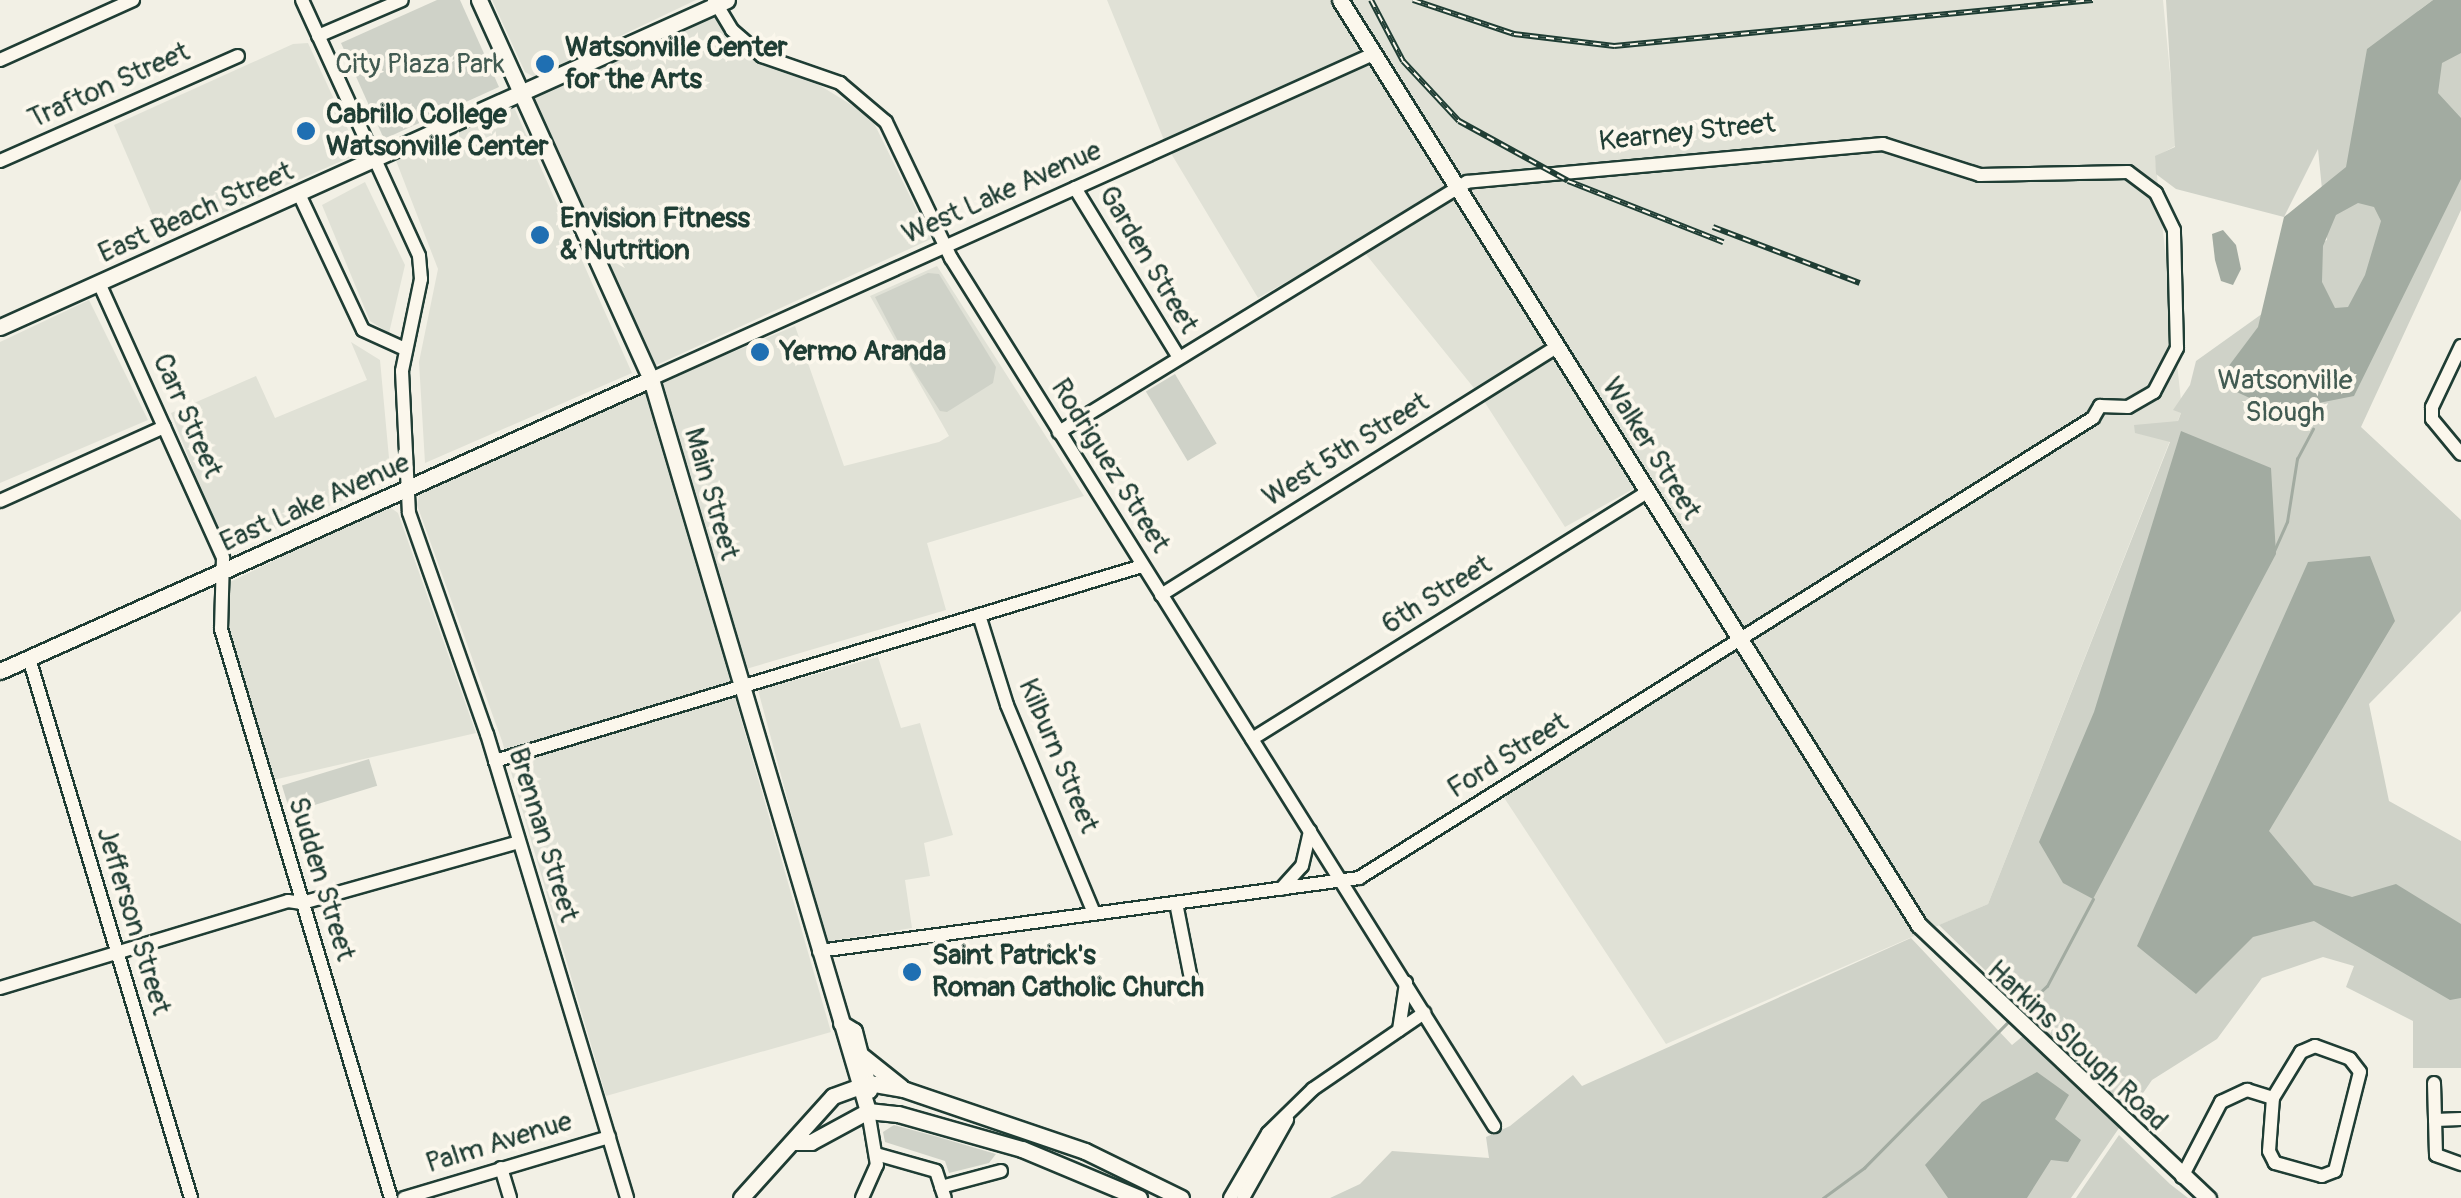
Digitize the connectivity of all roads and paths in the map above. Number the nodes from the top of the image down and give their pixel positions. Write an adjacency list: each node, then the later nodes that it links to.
1 (133, 0): 10 (street)
2 (302, 0): 7 (street, Brennan Street)
3 (402, 0): 7 (street)
4 (479, 0): 11 (main road, Main Street)
5 (1340, 0): 8 (main road, Walker Street)
6 (719, 1): 11 (main road, East Beach Street); 17 (street, Rodriguez Street)
7 (318, 36): 12 (street, Brennan Street)
8 (1373, 54): 14 (main road, Walker Street); 15 (street, West Lake Avenue)
9 (238, 56): 13 (street, Trafton Street)
10 (0, 60)
11 (521, 94): 12 (main road, East Beach Street); 24 (main road, Main Street)
12 (374, 159): 16 (main road, East Beach Street); 22 (street, Brennan Street)
13 (0, 161)
14 (1454, 185): 21 (main road, Walker Street); 23 (street, Kearney Street); 25 (street, Kearney Street)
15 (1075, 188): 17 (street, West Lake Avenue); 23 (street, Garden Street)
16 (299, 194): 18 (main road, East Beach Street); 22 (street)
17 (944, 247): 24 (street, West Lake Avenue); 27 (street, Rodriguez Street)
18 (99, 283): 19 (main road, East Beach Street); 26 (street, Carr Street)
19 (0, 327)
20 (2461, 346): 28 (street)
21 (1557, 348): 30 (main road, Walker Street); 34 (street, West 5th Street)
22 (405, 349): 29 (street, Brennan Street)
23 (1180, 358): 27 (street, Kearney Street)
24 (651, 379): 29 (main road, East Lake Avenue); 39 (main road, Main Street)
25 (2146, 398): 36 (street, Ford Street)
26 (164, 426): 31 (street); 33 (street, Carr Street)
27 (1059, 432): 32 (street, Rodriguez Street)
28 (2461, 454)
29 (406, 488): 33 (main road, East Lake Avenue); 41 (street, Brennan Street)
30 (1648, 492): 36 (main road, Walker Street); 40 (street, 6th Street)
31 (0, 501)
32 (1142, 566): 34 (street, Rodriguez Street); 35 (street)
33 (224, 571): 37 (main road, East Lake Avenue); 46 (street, Sudden Street)
34 (1162, 595): 40 (street, Rodriguez Street)
35 (979, 616): 39 (street); 48 (street, Kilburn Street)
36 (1740, 638): 44 (street, Ford Street); 49 (main road, Walker Street)
37 (29, 658): 38 (main road, East Lake Avenue); 51 (street, Jefferson Street)
38 (0, 671)
39 (742, 686): 41 (street); 50 (main road, Main Street)
40 (1252, 739): 42 (street, Rodriguez Street)
41 (495, 761): 43 (street, Brennan Street)
42 (1310, 831): 44 (street, Rodriguez Street); 45 (street)
43 (519, 842): 46 (street); 68 (street, Brennan Street)
44 (1342, 882): 45 (street, Ford Street); 52 (street, Rodriguez Street)
45 (1280, 890): 47 (street, Ford Street)
46 (302, 903): 51 (street); 77 (street, Sudden Street)
47 (1176, 904): 48 (street, Ford Street); 53 (street)
48 (1094, 914): 50 (street, Ford Street)
49 (1919, 925): 74 (main road, Harkins Slough Road)
50 (819, 951): 56 (main road, Main Street)
51 (116, 953): 54 (street); 76 (street, Jefferson Street)
52 (1406, 983): 55 (street, Rodriguez Street); 57 (street)
53 (1192, 984)
54 (0, 988)
55 (1424, 1013): 57 (street); 67 (street, Rodriguez Street)
56 (842, 1023): 58 (main road, Main Street); 59 (main road, Main Street)
57 (1399, 1030): 64 (street)
58 (861, 1056): 59 (main road, Main Street); 61 (main road)
59 (863, 1084): 61 (main road); 63 (main road, Main Street); 69 (main road)
60 (2434, 1084): 66 (street)
61 (903, 1089): 84 (main road)
62 (2273, 1098): 62 (street); 74 (street)
63 (868, 1111): 69 (main road); 70 (street); 83 (main road)
64 (1290, 1113): 85 (street); 86 (street)
65 (2461, 1118): 66 (street)
66 (2436, 1120): 71 (street)
67 (1494, 1126)
68 (609, 1137): 72 (street, Palm Avenue); 80 (street, Brennan Street)
69 (793, 1142): 81 (main road)
70 (876, 1154): 75 (street); 82 (street)
71 (2461, 1164)
72 (501, 1168): 78 (street, Palm Avenue); 79 (street)
73 (1001, 1171): 75 (street)
74 (2182, 1178): 87 (main road, Harkins Slough Road)
75 (943, 1193)
76 (191, 1198)
77 (392, 1198)
78 (404, 1198)
79 (510, 1198)
80 (627, 1198)
81 (741, 1198)
82 (862, 1198)
83 (1139, 1198)
84 (1181, 1198)
85 (1230, 1198)
86 (1243, 1198)
87 (2208, 1198)

